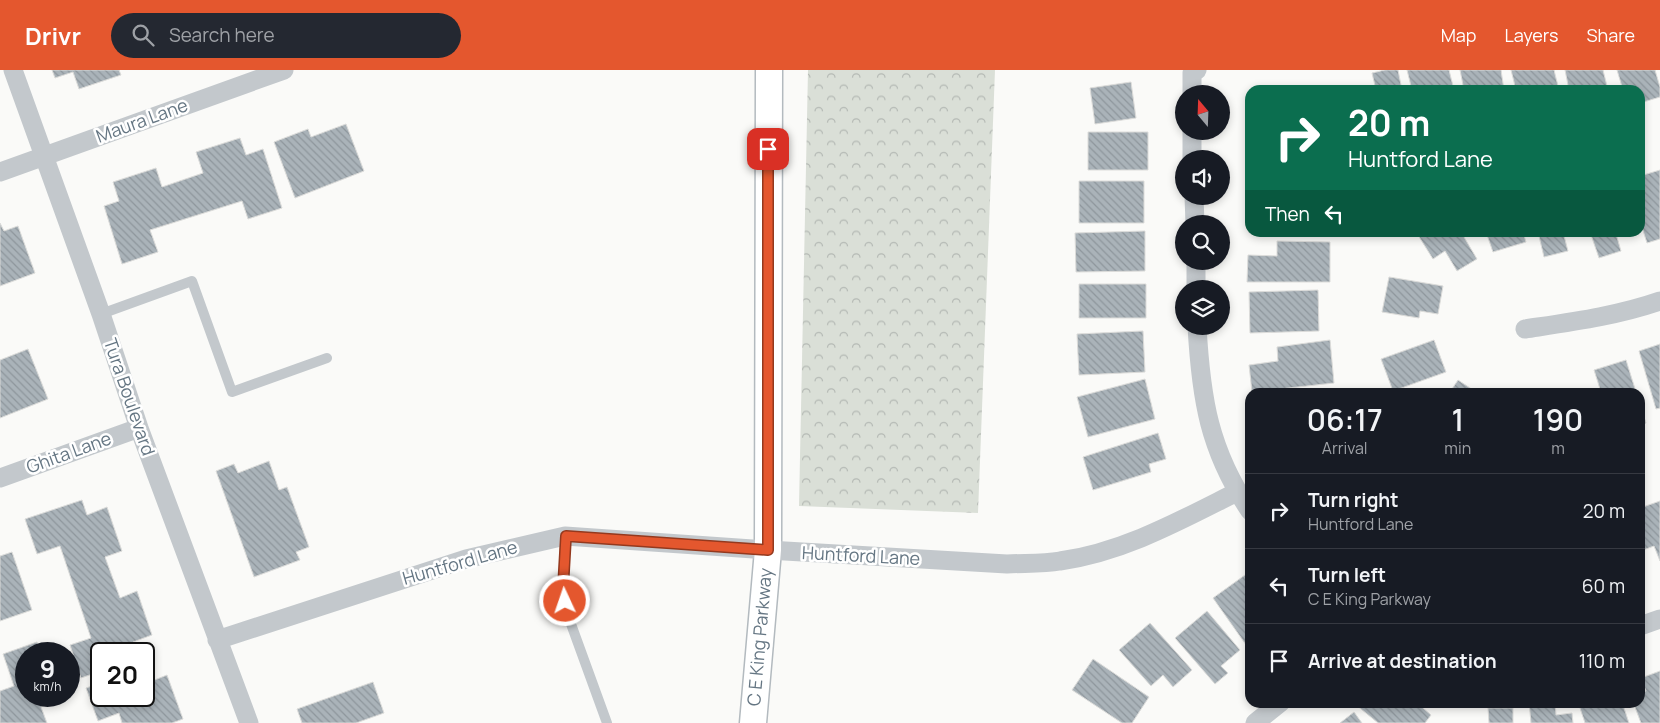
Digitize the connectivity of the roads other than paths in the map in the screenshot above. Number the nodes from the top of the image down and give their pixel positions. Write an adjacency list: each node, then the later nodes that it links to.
1 (13, 70): 6 (street, Tura Boulevard)
2 (284, 70): 6 (street, Maura Lane)
3 (769, 70): 18 (main road, C E King Parkway)
4 (1195, 72): 5 (street)
5 (1193, 85)
6 (44, 156): 7 (street, Maura Lane); 9 (street, Tura Boulevard)
7 (0, 172)
8 (1660, 301): 10 (street)
9 (101, 314): 12 (lane); 13 (street, Tura Boulevard)
10 (1525, 329)
11 (1198, 335): 15 (street)
12 (327, 358)
13 (139, 428): 14 (street, Ghita Lane); 21 (street, Tura Boulevard)
14 (0, 478)
15 (1237, 492): 16 (street); 18 (street, Huntford Lane)
16 (1245, 504)
17 (566, 536): 18 (street, Huntford Lane); 21 (street, Huntford Lane); 24 (lane)
18 (768, 550): 25 (main road, C E King Parkway)
19 (1660, 619): 20 (street)
20 (1645, 624)
21 (217, 640): 23 (street, Tura Boulevard)
22 (1273, 708): 26 (street)
23 (249, 723)
24 (607, 723)
25 (753, 723)
26 (1255, 723)

